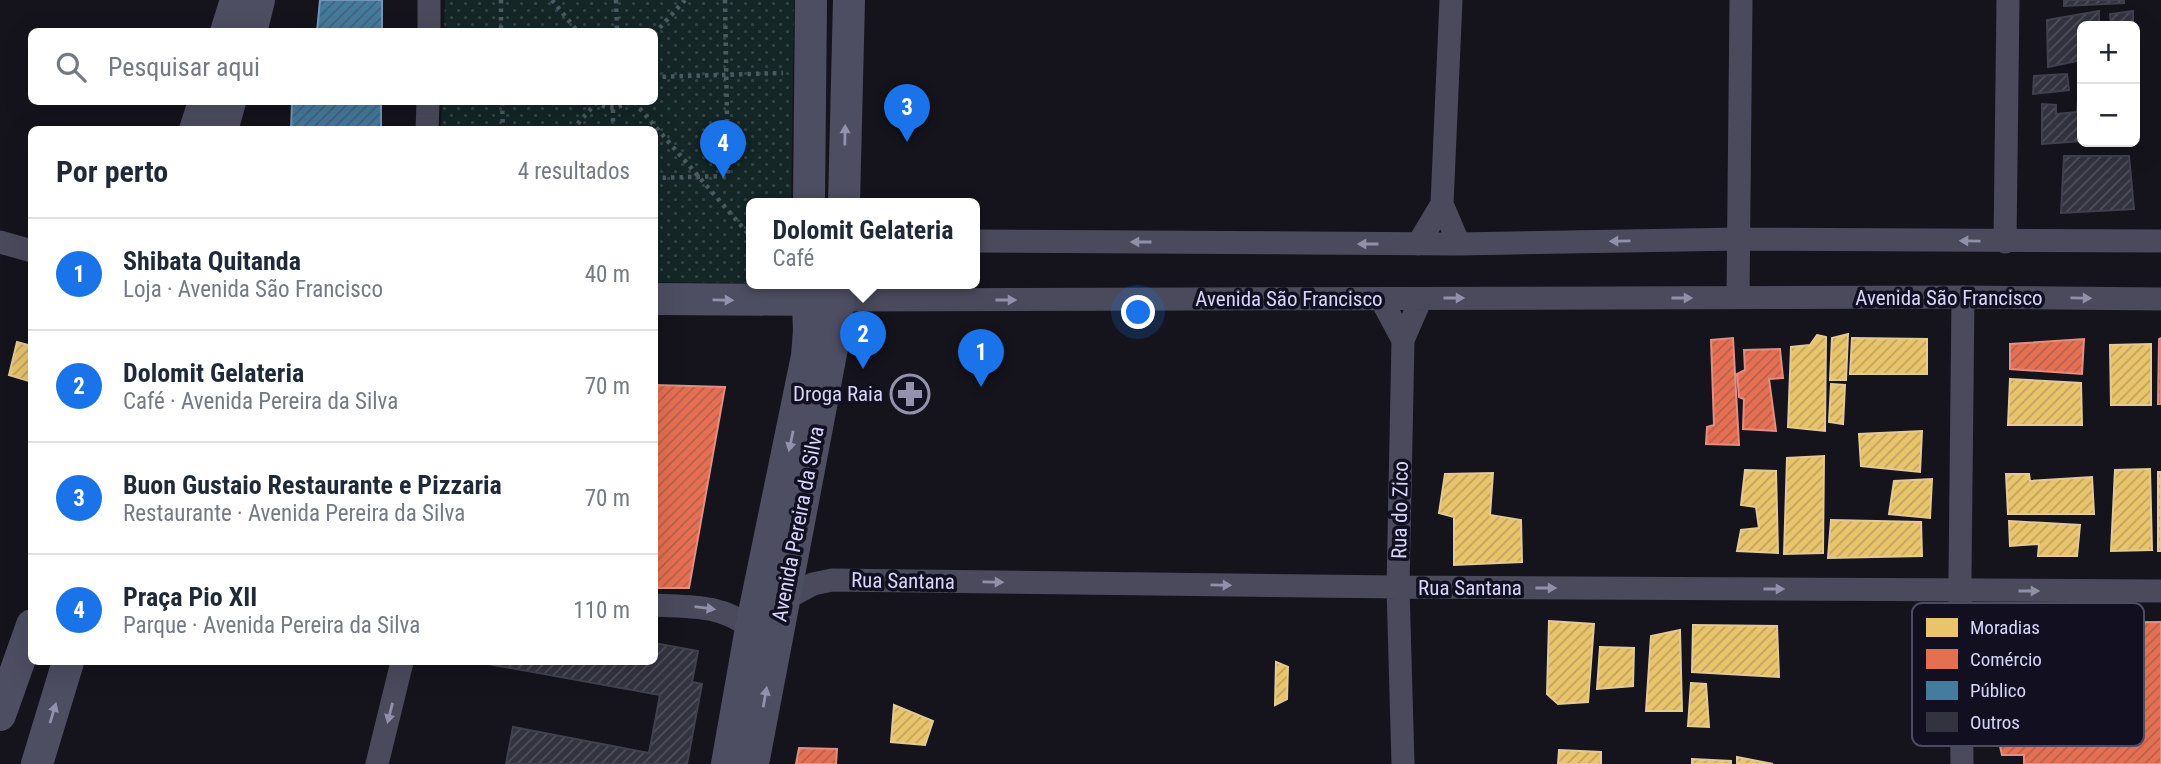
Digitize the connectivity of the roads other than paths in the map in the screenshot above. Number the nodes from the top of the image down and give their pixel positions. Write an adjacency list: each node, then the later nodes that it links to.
1 (259, 0): 8 (main road)
2 (429, 0): 9 (street)
3 (811, 0): 18 (main road)
4 (849, 0): 19 (main road, one-way to 4)
5 (1451, 0): 20 (street)
6 (1741, 0): 21 (street)
7 (2008, 0): 24 (street)
8 (233, 24)
9 (429, 28)
10 (203, 105): 14 (main road)
11 (215, 105): 15 (main road)
12 (229, 105): 16 (main road)
13 (428, 105): 17 (street)
14 (196, 126)
15 (209, 126)
16 (223, 126)
17 (427, 126)
18 (809, 198)
19 (844, 198)
20 (1442, 204): 26 (street); 27 (street)
21 (1740, 239): 24 (street, one-way to 21); 27 (street, one-way to 27); 31 (street)
22 (980, 241): 26 (street, one-way to 22)
23 (0, 242): 28 (street)
24 (2005, 242): 25 (street)
25 (2161, 242)
26 (1418, 244): 27 (street)
27 (1459, 244)
28 (28, 250)
29 (807, 292): 30 (main road); 33 (main road, one-way to 29); 44 (main road, Avenida Pereira da Silva, one-way to 44)
30 (840, 292): 34 (street, Avenida São Francisco, one-way to 34); 41 (main road, Avenida Pereira da Silva)
31 (1738, 297): 32 (street, Avenida São Francisco); 35 (street, Avenida São Francisco, one-way to 31)
32 (1963, 297): 36 (street, Avenida São Francisco, one-way to 36); 39 (street)
33 (658, 299)
34 (1381, 299): 35 (street, Avenida São Francisco); 37 (street, Rua do Zico)
35 (1421, 299): 37 (street, Rua do Zico)
36 (2161, 299)
37 (1403, 340): 38 (street, Rua do Zico)
38 (1398, 587): 39 (street, Rua Santana, one-way to 39); 41 (street, Rua Santana, one-way to 38); 54 (street, Rua do Zico)
39 (1961, 590): 40 (street, Rua Santana, one-way to 40); 42 (street)
40 (2161, 591)
41 (783, 600): 53 (main road, Avenida Pereira da Silva, one-way to 41)
42 (1961, 603)
43 (658, 605): 44 (street, one-way to 44)
44 (751, 628): 52 (main road, Avenida Pereira da Silva)
45 (28, 636): 48 (main road)
46 (67, 665): 50 (main road, one-way to 46)
47 (401, 665): 51 (street, one-way to 51)
48 (0, 715)
49 (1962, 746): 55 (street)
50 (37, 764)
51 (377, 764)
52 (727, 764)
53 (752, 764)
54 (1403, 764)
55 (1962, 764)

